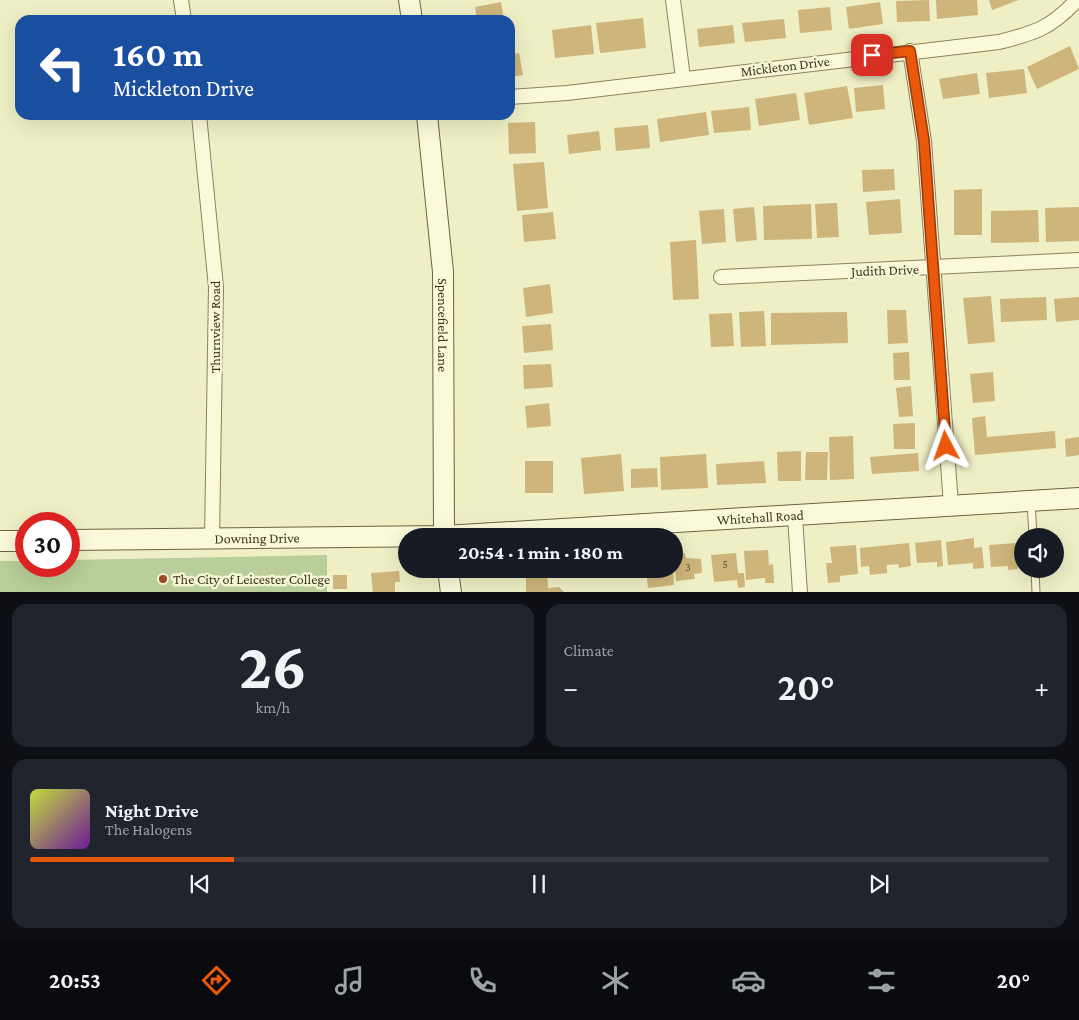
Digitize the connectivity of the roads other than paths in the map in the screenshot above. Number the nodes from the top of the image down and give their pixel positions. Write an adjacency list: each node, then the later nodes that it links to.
1 (181, 0): 5 (street)
2 (409, 0): 6 (street)
3 (673, 0): 8 (street)
4 (1077, 0): 7 (street, Mickleton Drive)
5 (183, 15)
6 (411, 15)
7 (910, 51): 8 (street, Mickleton Drive); 13 (street)
8 (683, 78): 9 (street, Mickleton Drive)
9 (515, 97)
10 (199, 120): 23 (street, Thurnview Road)
11 (428, 120): 19 (street, Spencefield Lane)
12 (1079, 260): 13 (street, Judith Drive)
13 (933, 268): 14 (street, Judith Drive); 17 (street)
14 (721, 277)
15 (1079, 498): 16 (street, Whitehall Road)
16 (1031, 501): 17 (street, Whitehall Road); 21 (lane)
17 (951, 505): 18 (street, Whitehall Road)
18 (795, 516): 20 (street, Whitehall Road); 30 (street)
19 (444, 528)
20 (584, 528)
21 (1033, 528)
22 (398, 537): 23 (street, Downing Drive)
23 (212, 539): 24 (street, Downing Drive)
24 (80, 540)
25 (0, 541): 26 (street)
26 (15, 541)
27 (449, 578): 29 (street)
28 (1035, 578): 31 (lane)
29 (451, 592)
30 (800, 592)
31 (1036, 592)

